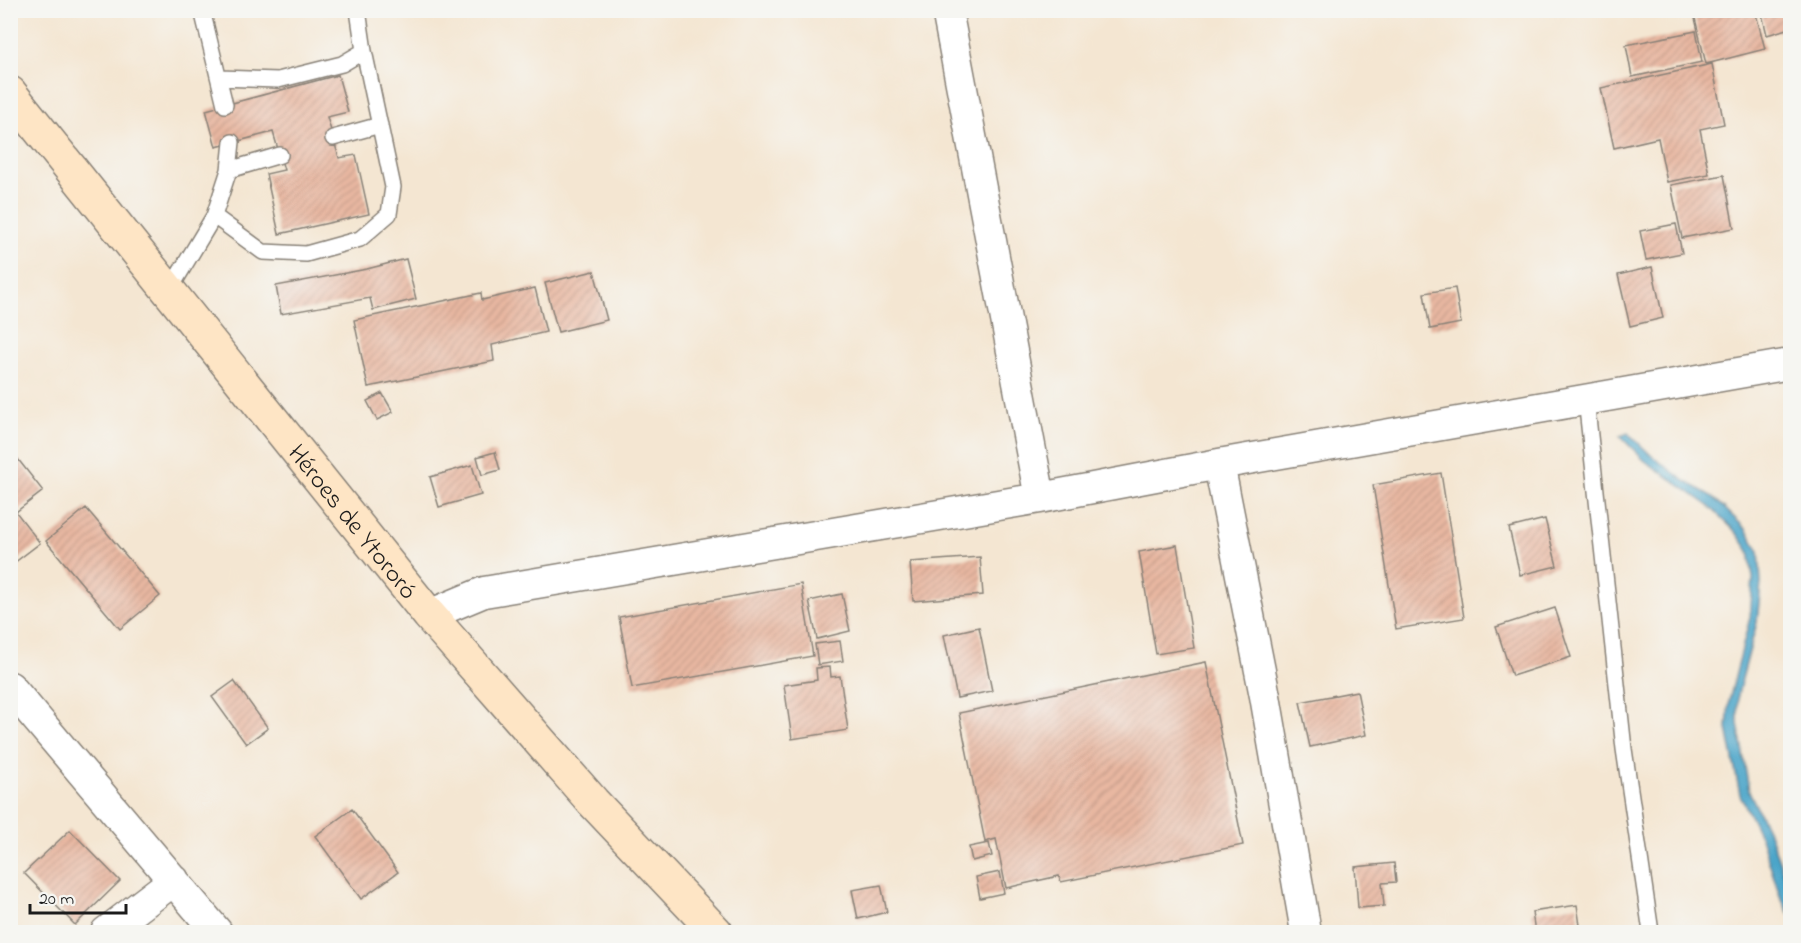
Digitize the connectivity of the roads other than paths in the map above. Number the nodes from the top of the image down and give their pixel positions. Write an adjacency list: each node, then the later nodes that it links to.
1 (202, 10): 5 (lane)
2 (358, 10): 4 (lane)
3 (947, 10): 18 (street)
4 (364, 51): 5 (lane); 8 (lane)
5 (220, 78): 7 (lane)
6 (10, 93): 14 (main road, Héroes de Ytororó)
7 (225, 105)
8 (380, 125): 9 (lane); 13 (lane)
9 (333, 138)
10 (232, 142): 12 (lane)
11 (280, 155): 12 (lane)
12 (229, 170): 13 (lane)
13 (214, 216): 14 (lane)
14 (169, 291): 19 (main road, Héroes de Ytororó)
15 (1791, 364): 16 (street)
16 (1586, 399): 17 (street); 26 (lane)
17 (1219, 464): 18 (street); 25 (street)
18 (1040, 498): 19 (street)
19 (429, 615): 24 (main road, Héroes de Ytororó)
20 (10, 687): 21 (street)
21 (174, 880): 22 (street); 23 (street)
22 (106, 933)
23 (217, 933)
24 (716, 933)
25 (1306, 933)
26 (1651, 933)

